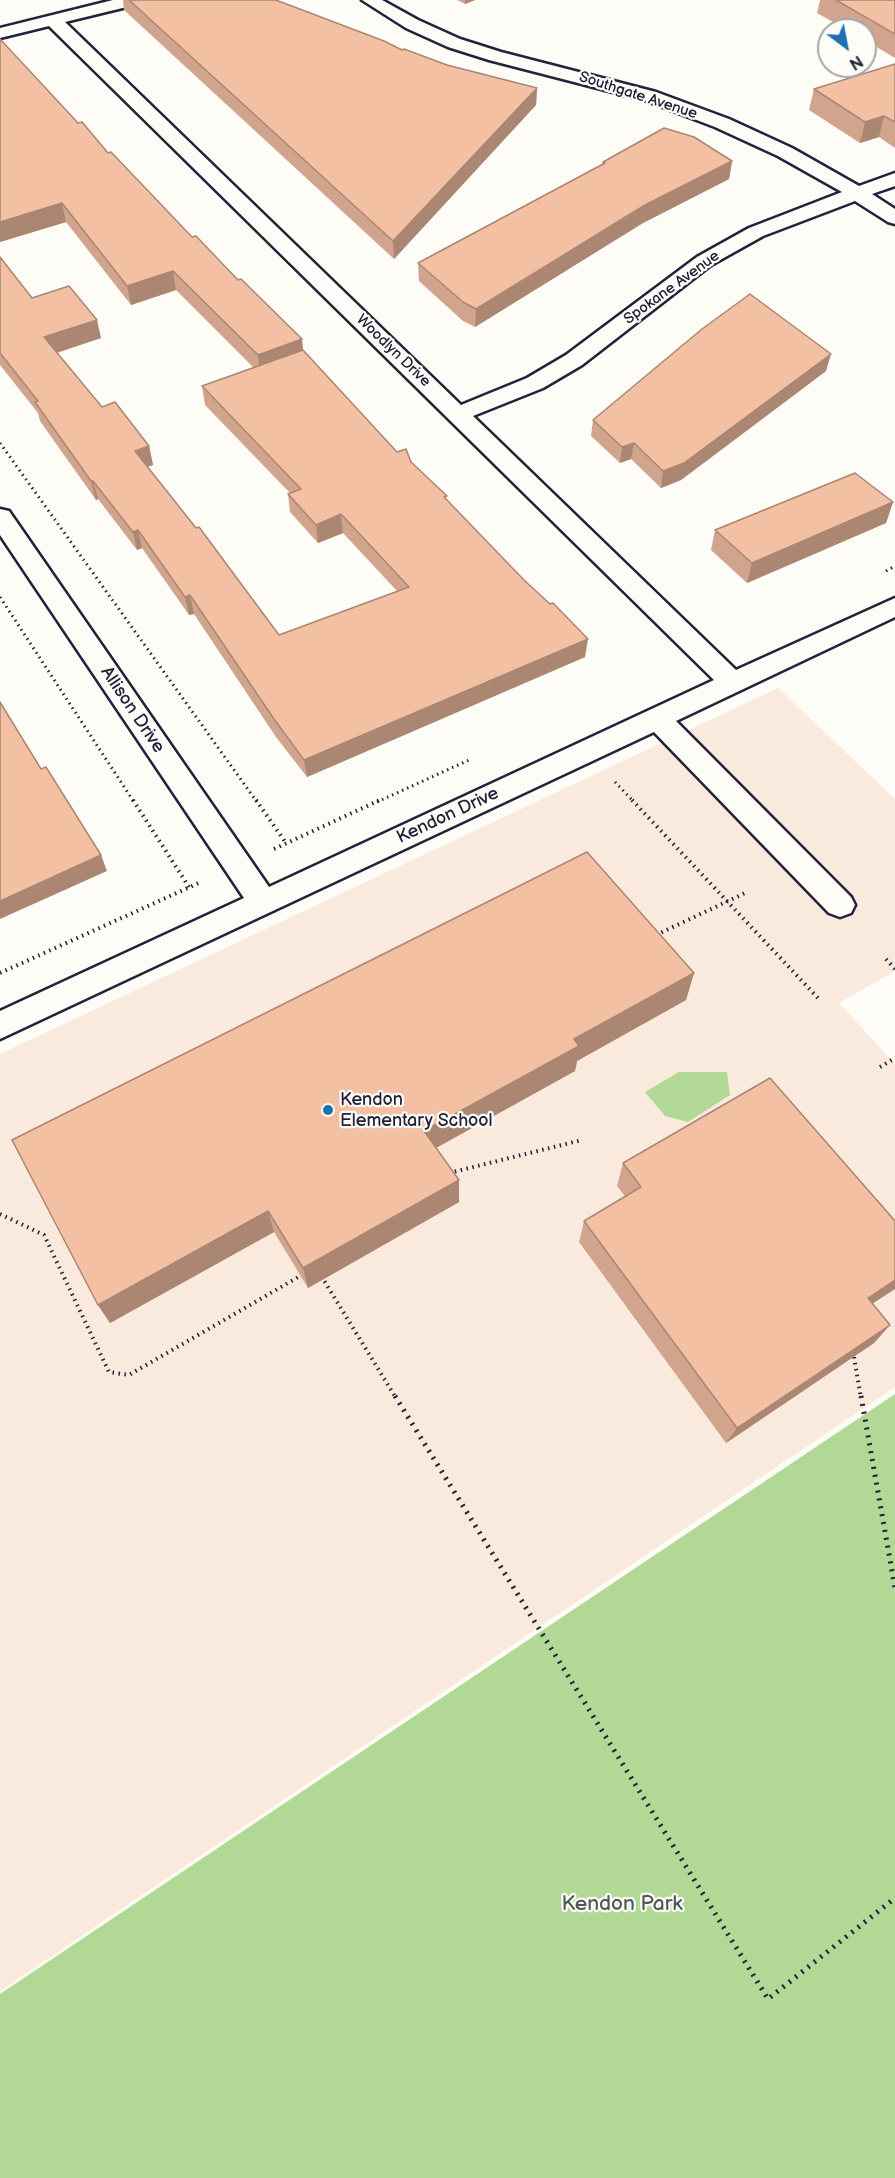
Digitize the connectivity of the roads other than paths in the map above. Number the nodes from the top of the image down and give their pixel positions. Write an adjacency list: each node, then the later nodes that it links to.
1 (133, 0): 3 (street)
2 (370, 0): 6 (street, Southgate Avenue)
3 (53, 20): 4 (street); 8 (street, Woodlyn Drive)
4 (0, 33)
5 (895, 179): 6 (street, Spokane Avenue)
6 (856, 193): 7 (street, Southgate Avenue); 8 (street, Spokane Avenue)
7 (895, 218)
8 (458, 414): 11 (street, Woodlyn Drive)
9 (0, 517): 13 (street, Allison Drive)
10 (895, 607): 11 (street, Kendon Drive)
11 (733, 683): 12 (street, Kendon Drive)
12 (657, 718): 13 (street, Kendon Drive); 14 (street)
13 (264, 903): 15 (street, Kendon Drive)
14 (840, 905)
15 (0, 1026)

